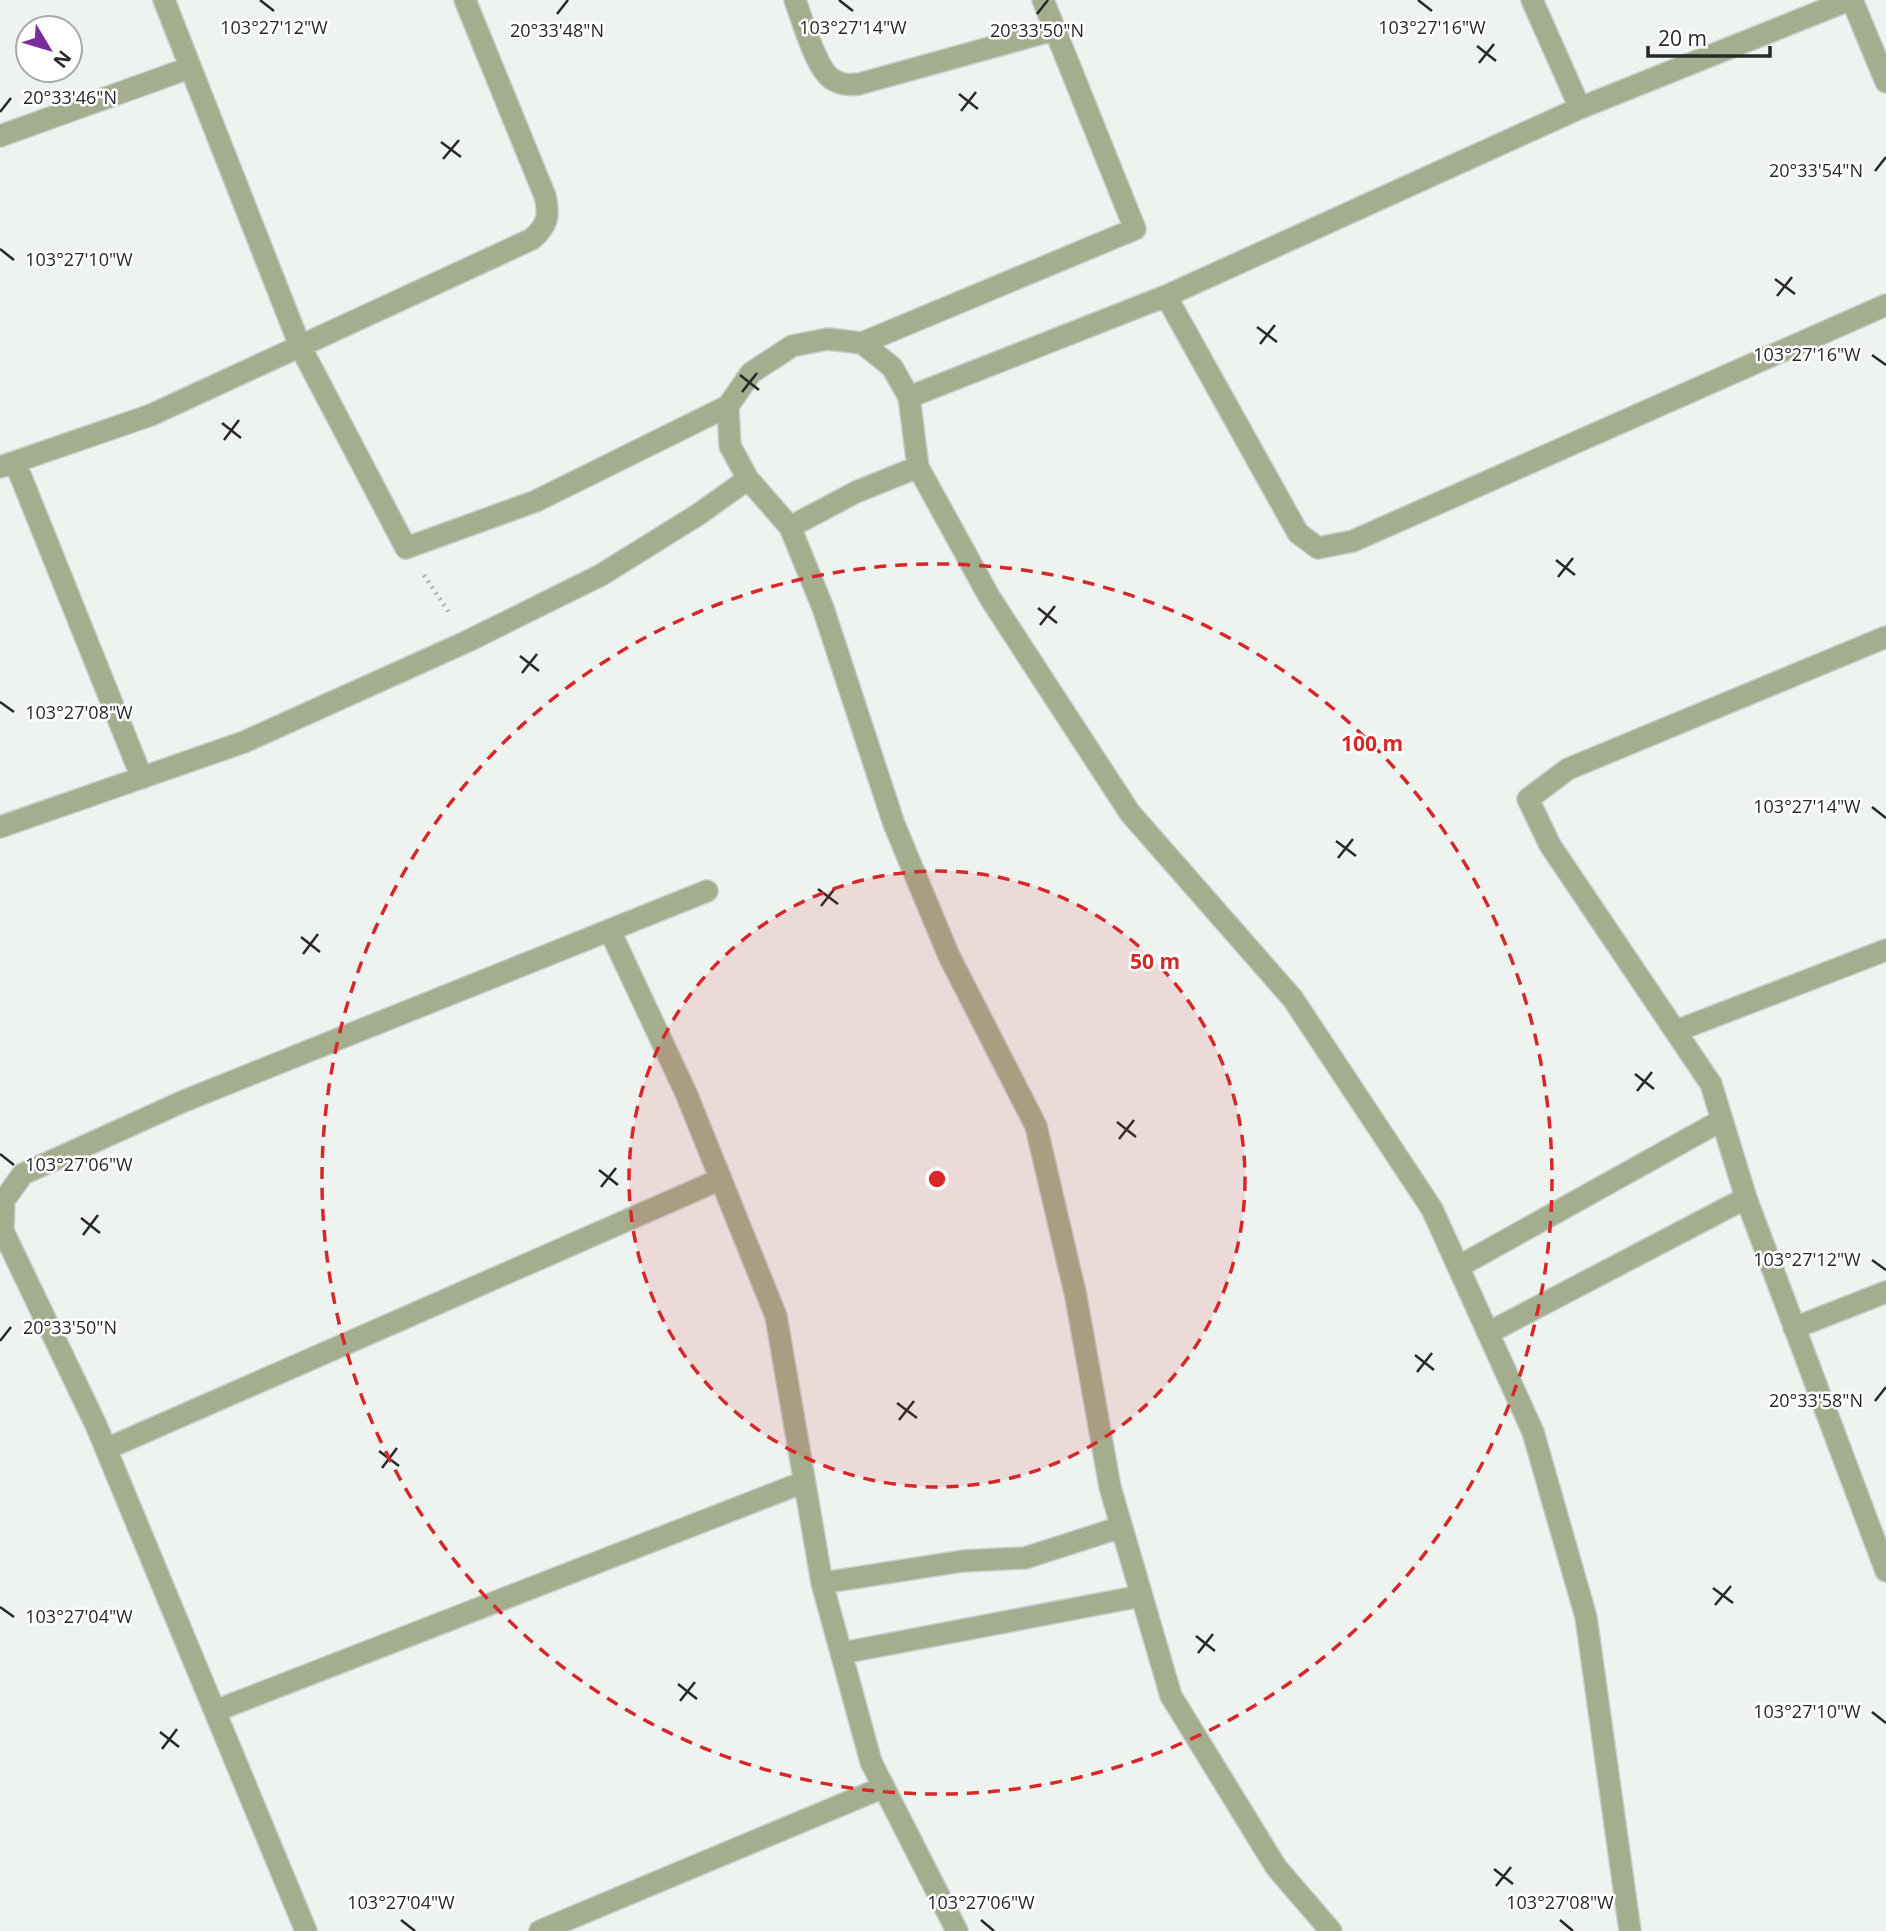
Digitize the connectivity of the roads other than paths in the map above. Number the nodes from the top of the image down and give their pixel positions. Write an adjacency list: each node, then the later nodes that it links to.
1 (164, 0): 8 (street)
2 (465, 0): 15 (street)
3 (795, 0): 7 (street)
4 (1044, 0): 7 (street)
5 (1532, 0): 10 (street)
6 (1850, 0): 9 (street); 10 (street)
7 (1054, 30): 14 (street)
8 (189, 68): 11 (street); 15 (street)
9 (1886, 82)
10 (1580, 108): 12 (street)
11 (0, 136)
12 (1166, 296): 13 (street); 16 (street)
13 (1886, 305)
14 (862, 343): 16 (street); 17 (street)
15 (300, 346): 17 (street); 18 (street)
16 (909, 397): 19 (street)
17 (728, 406): 20 (street)
18 (8, 465): 23 (street)
19 (918, 467): 21 (street); 32 (street)
20 (748, 479): 21 (street); 23 (street)
21 (790, 527): 38 (street)
22 (1886, 637): 28 (street)
23 (142, 778): 24 (street)
24 (0, 827)
25 (707, 891): 26 (street)
26 (610, 931): 30 (street); 36 (street)
27 (1886, 950): 28 (street)
28 (1676, 1031): 29 (street)
29 (1721, 1120): 31 (street); 32 (street)
30 (721, 1179): 36 (street); 37 (street)
31 (1746, 1198): 34 (street); 35 (street)
32 (1458, 1266): 35 (street)
33 (1886, 1292): 34 (street)
34 (1794, 1328): 39 (street)
35 (1488, 1333): 49 (street)
36 (106, 1449): 43 (street)
37 (804, 1482): 40 (street); 43 (street)
38 (1121, 1528): 40 (street); 41 (street)
39 (1886, 1571)
40 (822, 1583): 42 (street)
41 (1141, 1596): 42 (street); 48 (street)
42 (842, 1653): 44 (street)
43 (215, 1711): 45 (street)
44 (884, 1787): 46 (street); 47 (street)
45 (306, 1931)
46 (540, 1931)
47 (957, 1931)
48 (1331, 1931)
49 (1630, 1931)

